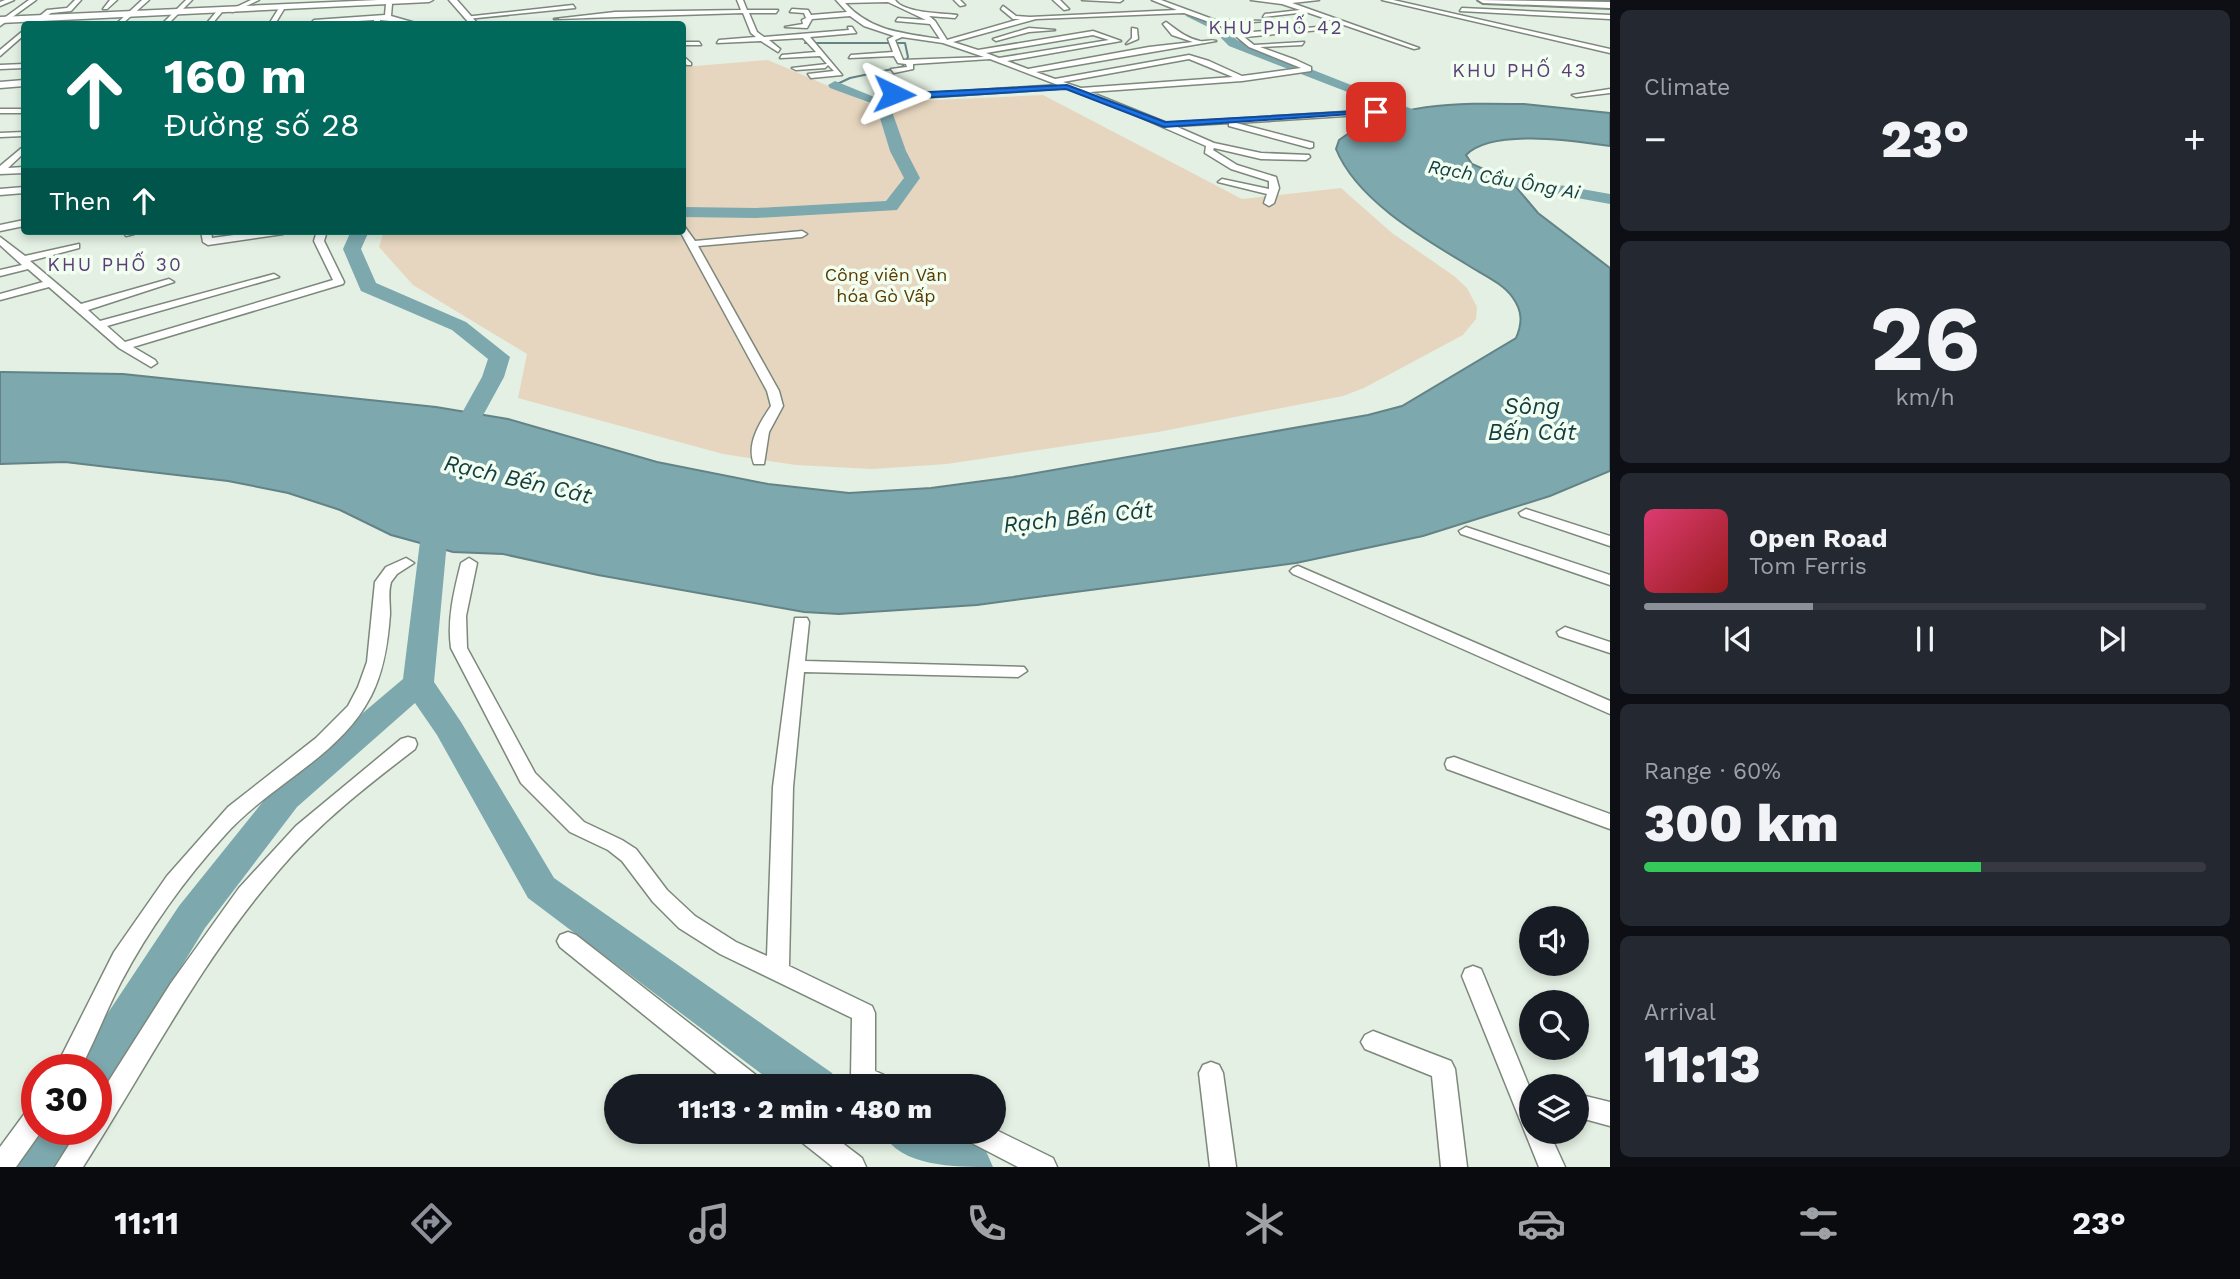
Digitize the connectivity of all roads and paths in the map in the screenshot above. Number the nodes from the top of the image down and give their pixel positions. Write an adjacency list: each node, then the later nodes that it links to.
1 (11, 0): 32 (street)
2 (33, 0): 76 (street)
3 (78, 0): 77 (street)
4 (114, 0): 43 (street)
5 (146, 0): 63 (street)
6 (188, 0): 59 (street)
7 (256, 0): 54 (street)
8 (429, 0): 24 (street)
9 (453, 0): 44 (street)
10 (566, 0): 40 (street)
11 (698, 0): 45 (street)
12 (771, 0): 52 (street)
13 (890, 0): 35 (street); 64 (street)
14 (913, 0): 42 (street)
15 (1056, 0): 49 (street)
16 (1110, 0): 17 (street); 28 (street)
17 (1120, 0)
18 (1155, 0): 58 (street)
19 (1254, 0): 30 (street)
20 (1316, 0): 30 (street)
21 (1385, 0): 46 (street)
22 (1430, 0): 50 (street)
23 (1483, 0): 29 (main road)
24 (409, 1): 33 (street)
25 (524, 1): 51 (street)
26 (657, 1): 48 (street)
27 (840, 1): 35 (street); 61 (street)
28 (1085, 1)
29 (1530, 1): 31 (main road); 66 (street)
30 (1283, 2): 56 (street)
31 (1597, 3): 37 (main road); 68 (street)
32 (0, 4)
33 (388, 4): 47 (street); 69 (street)
34 (712, 4): 52 (street)
35 (874, 4)
36 (1003, 4): 72 (street)
37 (1610, 4)
38 (586, 6): 40 (street)
39 (472, 7): 44 (street)
40 (576, 7): 51 (street)
41 (764, 7): 52 (street)
42 (918, 7)
43 (105, 8)
44 (459, 8): 70 (street)
45 (694, 8)
46 (1421, 8): 50 (street); 129 (street)
47 (281, 9): 54 (street); 81 (street)
48 (667, 9): 60 (street); 75 (street)
49 (1066, 9): 53 (street); 65 (street)
50 (1439, 9): 66 (street)
51 (539, 10): 70 (street)
52 (744, 10): 60 (street); 74 (street); 86 (street); 102 (street)
53 (1019, 10)
54 (231, 11): 57 (street)
55 (792, 11): 71 (street)
56 (1307, 11): 73 (street); 95 (street)
57 (219, 12): 59 (street); 80 (street)
58 (1178, 12): 62 (street); 87 (street); 89 (street)
59 (174, 13): 63 (street); 79 (street)
60 (676, 13): 85 (street)
61 (850, 14): 71 (street); 98 (street)
62 (1132, 14): 65 (street); 121 (street)
63 (131, 15): 77 (street); 78 (street)
64 (923, 15): 67 (street); 91 (street); 91 (street)
65 (1076, 15): 72 (street); 105 (street)
66 (1543, 15): 68 (street)
67 (955, 16)
68 (1610, 16)
69 (388, 17): 82 (street); 83 (street)
70 (467, 17): 84 (street)
71 (809, 17): 102 (street)
72 (1036, 17): 92 (street)
73 (1280, 17): 87 (street); 99 (street)
74 (784, 18)
75 (557, 19)
76 (2, 21): 77 (street)
77 (37, 21)
78 (123, 21)
79 (167, 21)
80 (212, 21)
81 (274, 21)
82 (377, 21)
83 (404, 21)
84 (471, 21)
85 (677, 21)
86 (722, 21)
87 (1207, 21): 89 (street); 99 (street)
88 (1178, 23): 94 (street)
89 (1193, 23): 106 (street)
90 (1308, 23): 109 (street)
91 (936, 24): 96 (street); 115 (street)
92 (1009, 24): 104 (street); 115 (street)
93 (1154, 24): 94 (street)
94 (1166, 24): 107 (street)
95 (1348, 25): 97 (street); 127 (street)
96 (948, 26)
97 (1338, 26)
98 (866, 27): 100 (street); 108 (street)
99 (1228, 27): 109 (street)
100 (850, 28): 103 (street); 111 (street)
101 (1107, 29): 112 (street)
102 (753, 30): 113 (street)
103 (817, 30)
104 (1030, 30): 105 (street); 133 (street)
105 (1093, 33): 112 (street); 133 (street)
106 (1218, 33)
107 (1174, 34): 119 (street); 124 (street)
108 (902, 35): 114 (street); 132 (street)
109 (1239, 35): 126 (street)
110 (21, 37): 130 (street)
111 (807, 38): 113 (street); 125 (street); 131 (street)
112 (1109, 38): 116 (street)
113 (762, 39): 118 (street); 131 (street)
114 (934, 39): 115 (street); 136 (street)
115 (946, 41): 133 (street)
116 (1118, 41): 121 (street); 133 (street)
117 (1213, 41): 119 (street)
118 (719, 42)
119 (1200, 42): 124 (street)
120 (686, 43): 123 (street)
121 (1128, 43): 128 (street)
122 (1302, 43): 126 (street)
123 (699, 44)
124 (1188, 44): 128 (street)
125 (798, 46)
126 (1251, 46): 145 (street)
127 (1416, 48)
128 (1151, 49): 135 (street); 143 (street)
129 (1610, 51)
130 (0, 54)
131 (821, 54): 138 (street)
132 (896, 54): 134 (street); 137 (street)
133 (995, 56): 136 (street); 143 (street)
134 (851, 57)
135 (1189, 57): 145 (street); 149 (street)
136 (938, 60): 137 (street)
137 (909, 62): 142 (street)
138 (831, 65): 141 (street); 144 (street)
139 (21, 66): 140 (street)
140 (0, 67)
141 (796, 68)
142 (894, 71)
143 (1025, 71): 149 (street)
144 (811, 76)
145 (1243, 79): 147 (street)
146 (21, 81): 148 (street)
147 (1200, 82): 149 (street); 151 (street)
148 (0, 83)
149 (1059, 84): 150 (street); 151 (street)
150 (882, 87)
151 (1077, 91): 156 (street)
152 (1610, 91): 155 (street)
153 (1146, 95): 156 (street)
154 (1576, 95): 155 (street)
155 (1595, 97): 157 (street)
156 (1096, 99): 164 (street)
157 (1610, 99)
158 (1, 109): 159 (street)
159 (21, 111)
160 (1376, 112): 163 (street)
161 (0, 118): 162 (street)
162 (21, 118)
163 (1219, 121): 164 (street); 167 (street)
164 (1164, 124): 169 (street)
165 (21, 134): 166 (street)
166 (0, 135)
167 (1295, 141): 168 (street); 170 (street)
168 (1243, 143)
169 (1210, 145): 172 (street); 176 (street)
170 (1310, 145)
171 (21, 152): 173 (street)
172 (1306, 157)
173 (6, 165)
174 (1242, 180): 176 (street)
175 (1222, 182): 176 (street)
176 (1273, 189): 179 (street)
177 (21, 190): 178 (street)
178 (0, 192)
179 (1269, 203)
180 (21, 224): 181 (street)
181 (0, 228)
182 (686, 234): 188 (street)
183 (802, 234): 188 (street)
184 (232, 235): 186 (street)
185 (320, 236): 199 (street)
186 (207, 237)
187 (0, 240): 191 (street)
188 (690, 242): 201 (street)
189 (75, 246): 191 (street)
190 (0, 260): 191 (street)
191 (22, 261): 192 (street); 195 (street)
192 (0, 273)
193 (275, 277): 198 (street)
194 (169, 282): 197 (street)
195 (49, 284): 196 (street); 197 (street)
196 (0, 297)
197 (78, 309): 198 (street)
198 (97, 325): 199 (street)
199 (123, 346): 200 (street)
200 (151, 363)
201 (759, 461)
202 (1525, 513): 204 (street)
203 (1466, 531): 208 (street)
204 (1610, 541)
205 (406, 563): 222 (street)
206 (469, 563): 219 (street)
207 (1298, 571): 214 (street)
208 (1610, 580)
209 (801, 622): 212 (street)
210 (1565, 632): 211 (street)
211 (1610, 648)
212 (796, 666): 213 (street); 219 (street)
213 (1018, 671)
214 (1610, 708)
215 (408, 744): 227 (street)
216 (1454, 764): 217 (street)
217 (1610, 822)
218 (568, 941): 224 (street)
219 (778, 971): 225 (street)
220 (1473, 976): 226 (street)
221 (1373, 1042): 240 (street)
222 (76, 1054)
223 (1211, 1073): 239 (street)
224 (736, 1074)
225 (863, 1074)
226 (1519, 1080)
227 (112, 1097)
228 (1589, 1109): 229 (street)
229 (1610, 1114)
230 (21, 1139): 235 (street)
231 (823, 1144): 237 (street)
232 (999, 1144): 238 (street)
233 (1541, 1144): 241 (street)
234 (82, 1145): 236 (street)
235 (1, 1167)
236 (68, 1167)
237 (853, 1167)
238 (1044, 1167)
239 (1223, 1167)
240 (1454, 1167)
241 (1552, 1167)

